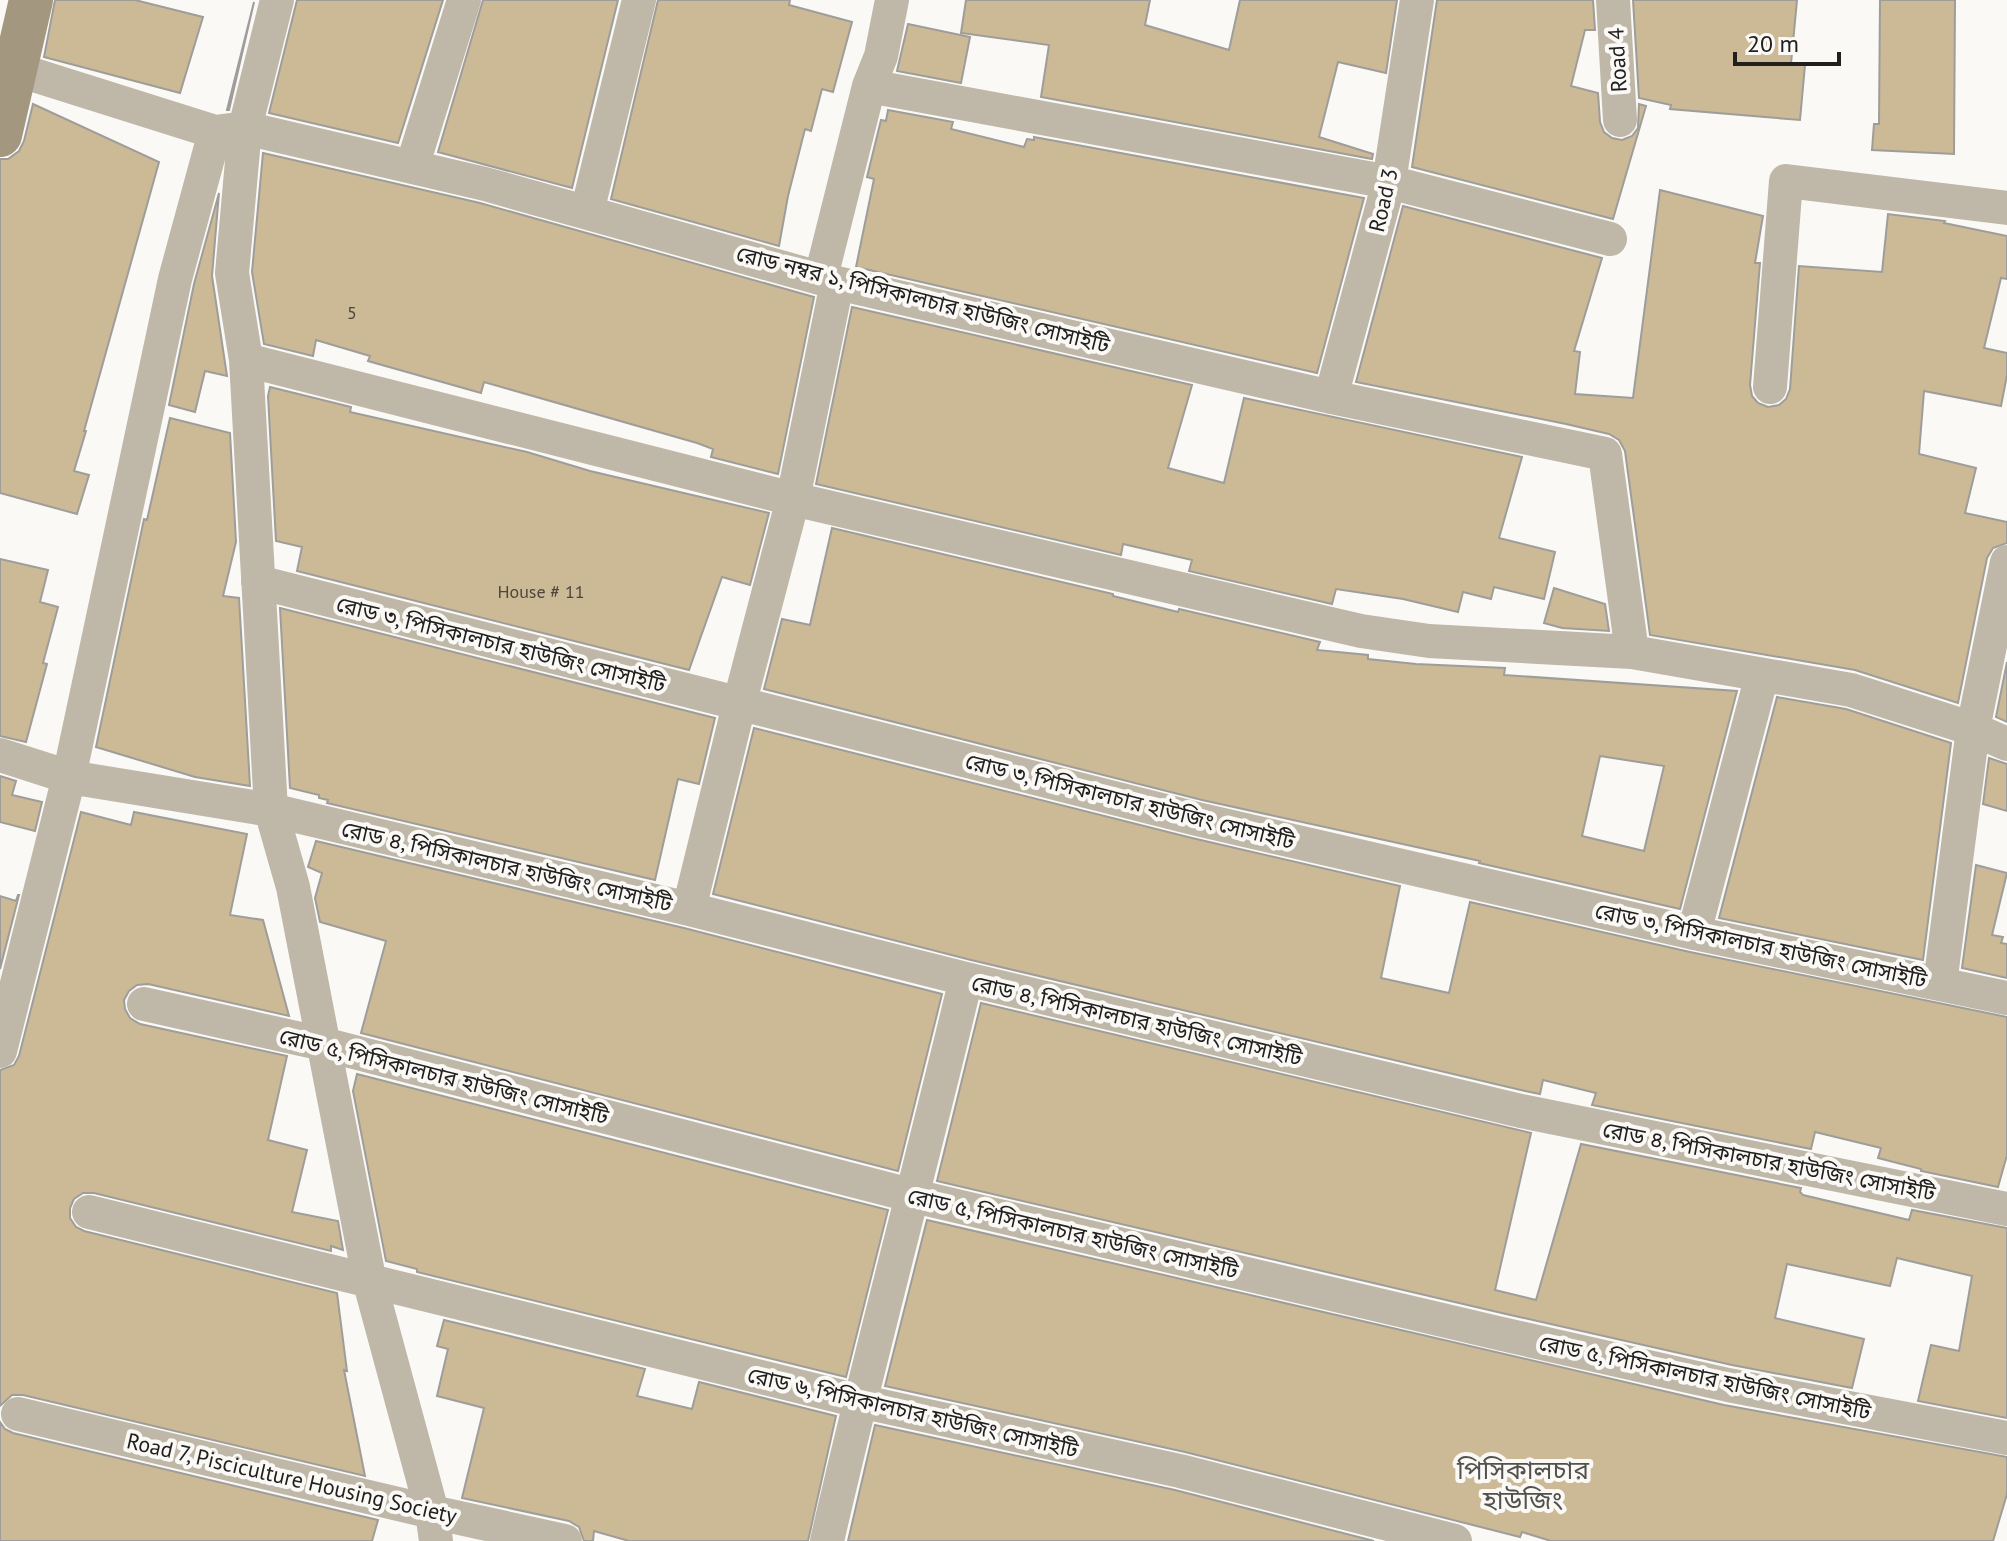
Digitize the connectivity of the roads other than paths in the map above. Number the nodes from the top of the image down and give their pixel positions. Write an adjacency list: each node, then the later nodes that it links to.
1 (31, 0): 8 (main road)
2 (277, 0): 11 (street)
3 (464, 0): 13 (street)
4 (639, 0): 16 (street)
5 (892, 0): 9 (street)
6 (1417, 0): 14 (street, Road 3)
7 (1613, 0): 10 (street, Road 4)
8 (15, 69): 11 (street, রোড নম্বর ১, পিসিকালচার হাউজিং সোসাইটি); 12 (main road)
9 (869, 86): 14 (street); 18 (street)
10 (1620, 120)
11 (230, 130): 13 (street, রোড নম্বর ১, পিসিকালচার হাউজিং সোসাইটি); 19 (street); 31 (street)
12 (0, 135)
13 (412, 167): 16 (street, রোড নম্বর ১, পিসিকালচার হাউজিং সোসাইটি)
14 (1389, 182): 17 (street); 21 (street, Road 3)
15 (2007, 208): 20 (street)
16 (587, 212): 18 (street, রোড নম্বর ১, পিসিকালচার হাউজিং সোসাইটি)
17 (1610, 239)
18 (829, 280): 21 (street, রোড নম্বর ১, পিসিকালচার হাউজিং সোসাইটি); 22 (street)
19 (246, 360): 22 (street); 24 (street)
20 (1770, 387)
21 (1331, 397): 25 (street, রোড নম্বর ১, পিসিকালচার হাউজিং সোসাইটি)
22 (793, 499): 25 (street); 27 (street)
23 (2007, 562): 28 (street)
24 (258, 582): 27 (street, রোড ৩, পিসিকালচার হাউজিং সোসাইটি); 32 (street)
25 (1632, 652): 26 (street)
26 (1762, 675): 28 (street); 34 (street)
27 (739, 705): 33 (street); 34 (street, রোড ৩, পিসিকালচার হাউজিং সোসাইটি)
28 (1973, 729): 29 (street); 36 (street)
29 (2007, 744)
30 (0, 755): 31 (street, রোড ৪, পিসিকালচার হাউজিং সোসাইটি)
31 (69, 777): 32 (street, রোড ৪, পিসিকালচার হাউজিং সোসাইটি); 40 (street)
32 (271, 810): 33 (street, রোড ৪, পিসিকালচার হাউজিং সোসাইটি); 39 (street)
33 (689, 909): 35 (street, রোড ৪, পিসিকালচার হাউজিং সোসাইটি)
34 (1694, 933): 36 (street, রোড ৩, পিসিকালচার হাউজিং সোসাইটি)
35 (966, 979): 41 (street); 42 (street, রোড ৪, পিসিকালচার হাউজিং সোসাইটি)
36 (1940, 984): 37 (street, রোড ৩, পিসিকালচার হাউজিং সোসাইটি)
37 (2007, 998)
38 (144, 1004): 39 (street, রোড ৫, পিসিকালচার হাউজিং সোসাইটি)
39 (323, 1044): 41 (street, রোড ৫, পিসিকালচার হাউজিং সোসাইটি); 44 (street)
40 (0, 1051)
41 (914, 1196): 45 (street); 47 (street, রোড ৫, পিসিকালচার হাউজিং সোসাইটি)
42 (2007, 1209)
43 (89, 1212): 44 (street, রোড ৬, পিসিকালচার হাউজিং সোসাইটি)
44 (370, 1283): 45 (street, রোড ৬, পিসিকালচার হাউজিং সোসাইটি); 48 (street)
45 (859, 1401): 50 (street); 51 (street, রোড ৬, পিসিকালচার হাউজিং সোসাইটি)
46 (18, 1414): 48 (street, Road 7, Pisciculture Housing Society)
47 (2007, 1438)
48 (434, 1527): 49 (street, Road 7, Pisciculture Housing Society)
49 (565, 1541)
50 (827, 1541)
51 (1455, 1541)

